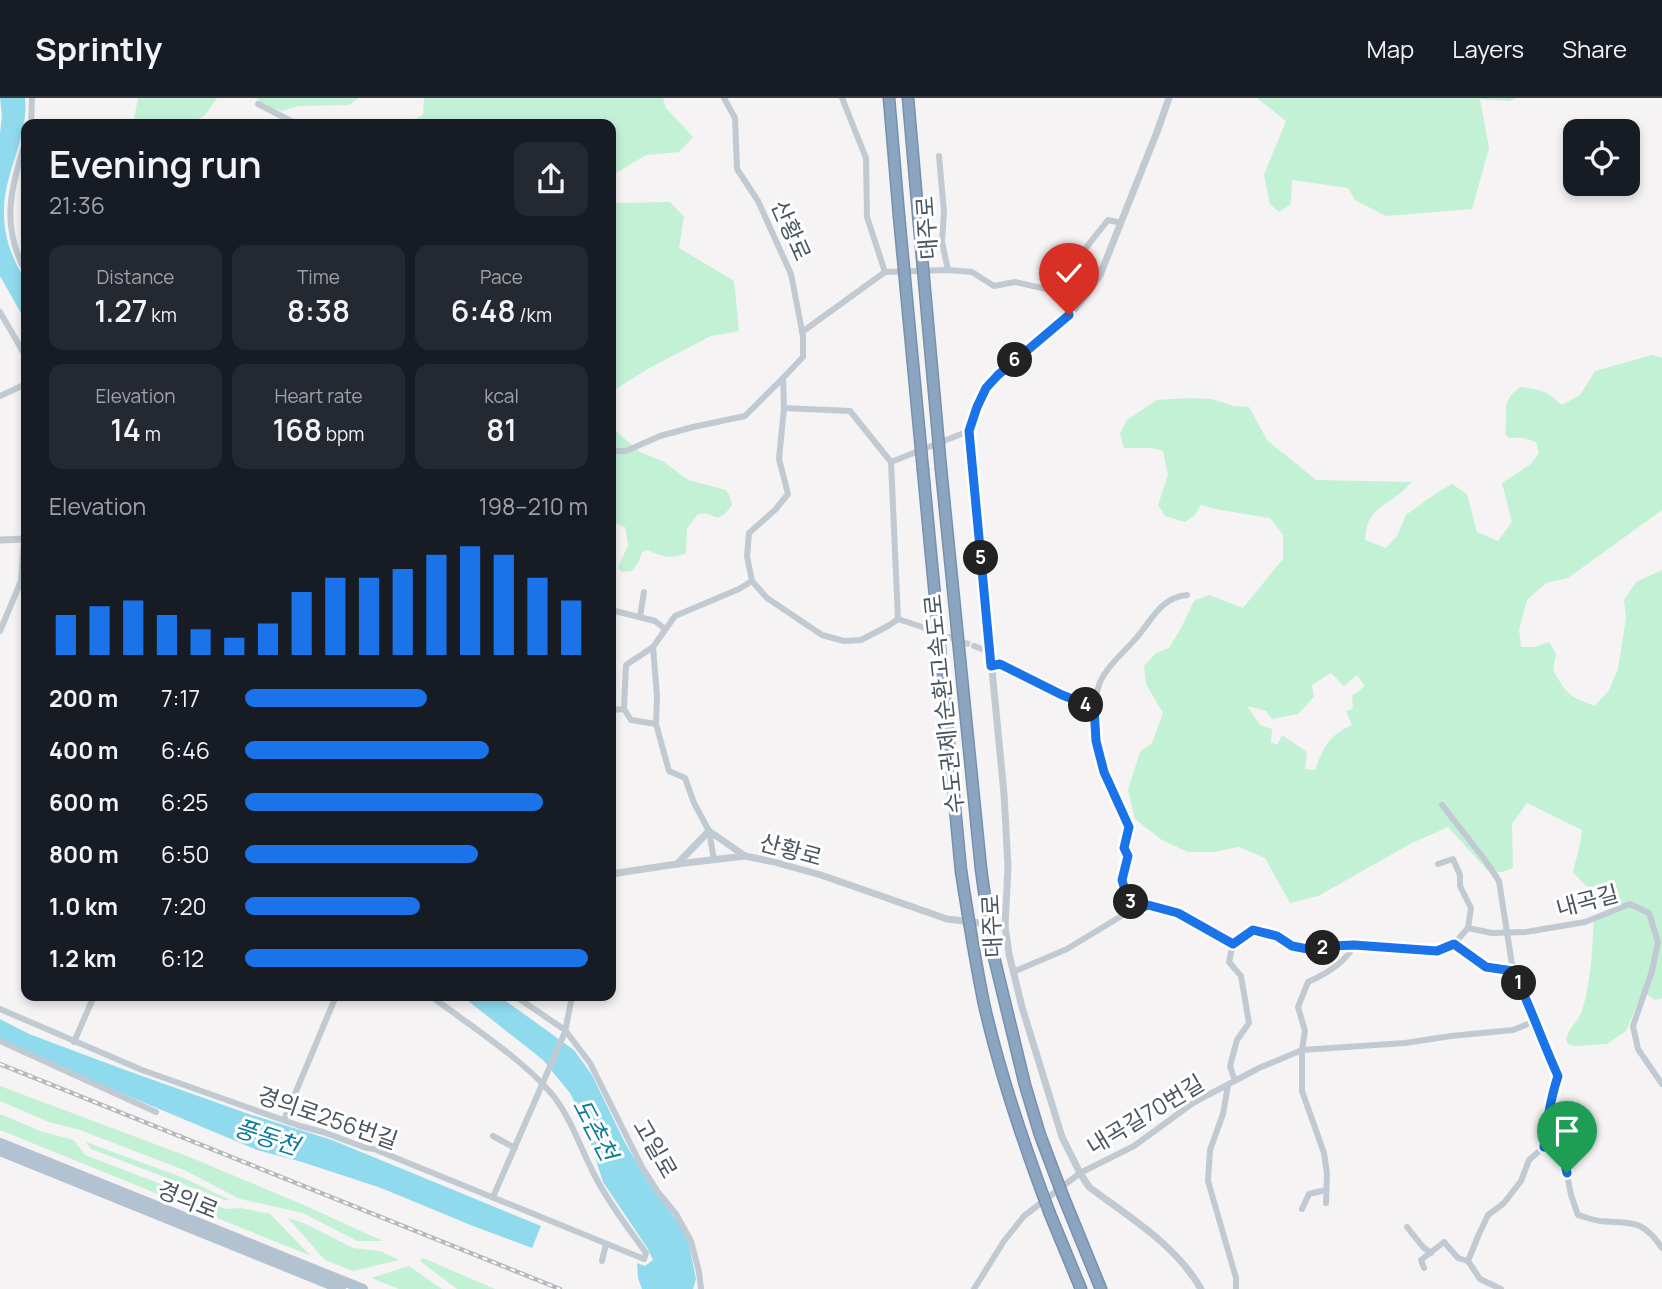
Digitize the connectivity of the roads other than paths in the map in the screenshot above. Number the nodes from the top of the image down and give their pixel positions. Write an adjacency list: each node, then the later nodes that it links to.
1 (33, 98): 8 (street)
2 (724, 98): 19 (street, 산황로)
3 (842, 98): 15 (street)
4 (889, 98): 101 (highway, 수도권제1순환고속도로, bridge)
5 (908, 98): 102 (highway, 수도권제1순환고속도로, bridge)
6 (1168, 98): 12 (street, 대주로)
7 (258, 104): 9 (street)
8 (31, 119)
9 (287, 119)
10 (21, 156): 13 (street)
11 (939, 156): 14 (street, 대주로)
12 (1121, 223): 16 (street); 17 (street, 대주로)
13 (21, 263)
14 (948, 270): 15 (street); 16 (street, 대주로)
15 (885, 272): 19 (street)
16 (1055, 291): 17 (street, 대주로)
17 (1081, 301): 25 (street, 대주로)
18 (0, 312): 20 (street)
19 (802, 332): 21 (street, 산황로)
20 (21, 348)
21 (783, 378): 24 (street); 26 (street, 산황로)
22 (21, 386): 23 (street)
23 (0, 396)
24 (784, 408): 27 (street); 31 (street)
25 (969, 431): 27 (street); 42 (street, 대주로)
26 (616, 452)
27 (891, 462): 36 (street)
28 (21, 539): 29 (street)
29 (0, 540)
30 (21, 581): 39 (street)
31 (752, 581): 36 (street); 38 (street)
32 (644, 592): 35 (street)
33 (1187, 595): 44 (street)
34 (616, 611): 35 (street)
35 (640, 617): 38 (street)
36 (898, 619): 37 (street)
37 (922, 627)
38 (665, 629): 41 (street)
39 (0, 631)
40 (974, 646): 42 (street)
41 (653, 647): 45 (street); 47 (street)
42 (990, 652): 43 (street, 대주로)
43 (991, 666): 44 (street); 56 (street, 대주로)
44 (1094, 707): 55 (street)
45 (624, 709): 46 (street); 47 (street)
46 (616, 710)
47 (656, 724): 49 (street)
48 (1442, 805): 58 (street)
49 (709, 831): 50 (street); 51 (street); 53 (street)
50 (745, 856): 51 (street, 산황로); 56 (street, 산황로)
51 (714, 860): 53 (street)
52 (1438, 863): 57 (street)
53 (677, 864): 54 (street)
54 (616, 873)
55 (1138, 909): 59 (street); 63 (street)
56 (1005, 926): 63 (street, 대주로)
57 (1468, 928): 58 (street, 내곡길); 60 (street)
58 (1507, 932): 62 (street); 77 (street, 내곡길)
59 (1233, 944): 61 (street); 75 (street)
60 (1454, 944): 61 (street); 62 (street)
61 (1354, 945): 74 (street)
62 (1513, 971): 70 (street)
63 (1013, 972): 85 (street, 대주로)
64 (92, 1001): 73 (street)
65 (334, 1001): 79 (street)
66 (438, 1001): 76 (street)
67 (522, 1001): 71 (street, 고일로)
68 (571, 1001): 71 (street)
69 (0, 1009): 73 (street, 경의로256번길)
70 (1535, 1021): 74 (street); 82 (street)
71 (565, 1031): 76 (street); 99 (street, 고일로)
72 (0, 1041): 78 (street)
73 (74, 1042): 79 (street, 경의로256번길)
74 (1301, 1050): 75 (street, 내곡길70번길); 86 (street)
75 (1232, 1083): 85 (street, 내곡길70번길); 104 (street, 내곡길70번길)
76 (543, 1084): 83 (street); 91 (street, 경의로256번길)
77 (1662, 1084)
78 (156, 1112)
79 (284, 1120): 87 (street, 경의로256번길)
80 (493, 1136): 83 (street)
81 (0, 1143): 98 (main road, 경의로)
82 (1544, 1147): 92 (street); 95 (street)
83 (515, 1148): 87 (street)
84 (0, 1151): 97 (main road, 경의로)
85 (1080, 1173): 100 (street); 103 (street, 대주로)
86 (1326, 1190): 88 (street); 89 (street)
87 (493, 1197): 91 (street, 경의로256번길)
88 (1326, 1203)
89 (1301, 1209)
90 (1406, 1227): 93 (street)
91 (606, 1244): 94 (street)
92 (1662, 1248)
93 (1431, 1253): 95 (street); 96 (street)
94 (602, 1261)
95 (1468, 1261): 105 (street)
96 (1424, 1268)
97 (341, 1289)
98 (363, 1289)
99 (701, 1289)
100 (974, 1289)
101 (1081, 1289)
102 (1101, 1289)
103 (1201, 1289)
104 (1236, 1289)
105 (1501, 1289)

